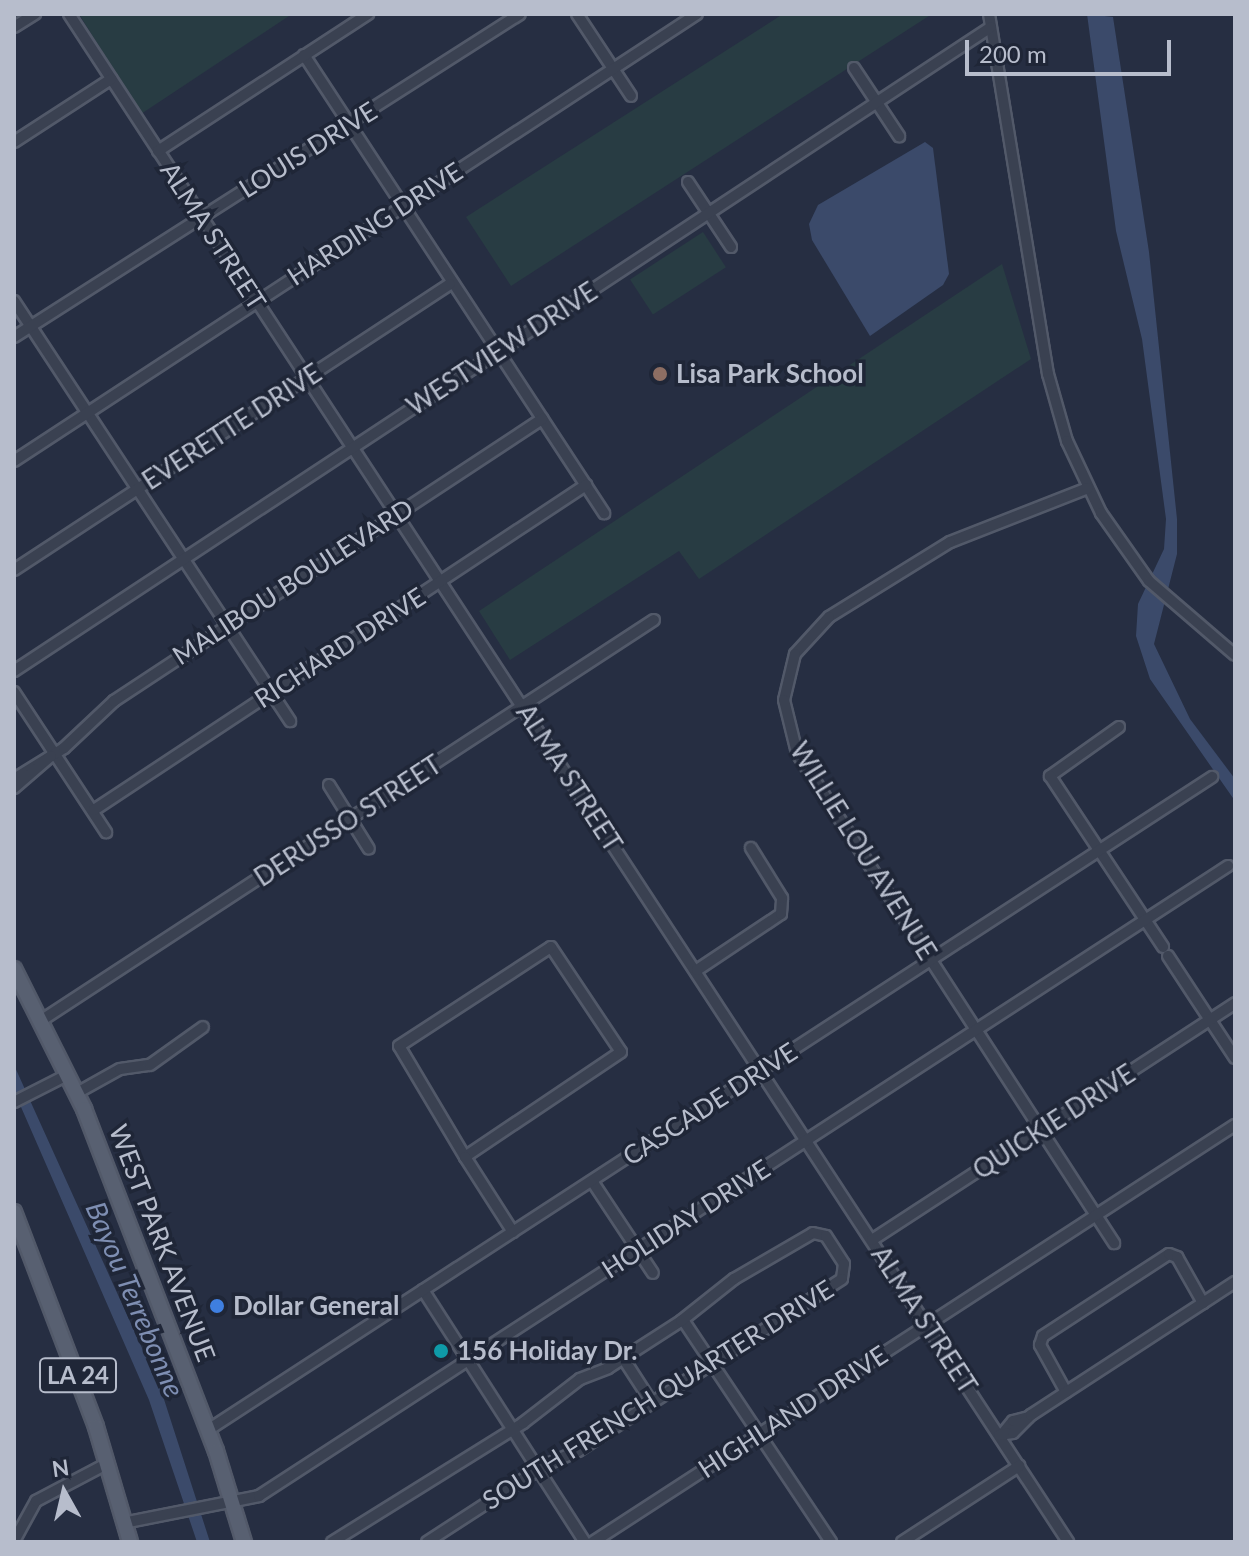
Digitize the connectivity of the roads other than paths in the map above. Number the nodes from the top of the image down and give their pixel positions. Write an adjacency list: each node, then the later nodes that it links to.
1 (35, 14): 8 (street)
2 (69, 14): 13 (street, ALMA STREET)
3 (368, 14): 10 (street)
4 (520, 14): 16 (street, LOUIS DRIVE)
5 (577, 14): 12 (street)
6 (697, 14): 12 (street, HARDING DRIVE)
7 (989, 14): 9 (street)
8 (14, 27)
9 (991, 27): 15 (street, WESTVIEW DRIVE); 37 (street)
10 (305, 57): 16 (street); 19 (street)
11 (854, 68): 15 (street)
12 (613, 69): 14 (street); 21 (street, HARDING DRIVE)
13 (111, 79): 18 (street); 19 (street, ALMA STREET)
14 (631, 96)
15 (877, 103): 17 (street); 22 (street, WESTVIEW DRIVE)
16 (348, 125): 21 (street); 23 (street, LOUIS DRIVE)
17 (899, 136)
18 (14, 142)
19 (158, 151): 23 (street, ALMA STREET)
20 (688, 182): 22 (street)
21 (402, 207): 25 (street); 27 (street, HARDING DRIVE)
22 (709, 213): 24 (street); 30 (street, WESTVIEW DRIVE)
23 (201, 217): 27 (street, ALMA STREET); 28 (street, LOUIS DRIVE)
24 (731, 247)
25 (450, 284): 30 (street); 31 (street, EVERETTE DRIVE)
26 (14, 301): 28 (street)
27 (256, 302): 31 (street, ALMA STREET); 32 (street, HARDING DRIVE)
28 (30, 326): 29 (street, LOUIS DRIVE); 32 (street)
29 (14, 337)
30 (497, 352): 33 (street); 34 (street, WESTVIEW DRIVE)
31 (306, 378): 34 (street, ALMA STREET); 38 (street, EVERETTE DRIVE)
32 (87, 413): 35 (street, HARDING DRIVE); 38 (street)
33 (542, 419): 36 (street); 40 (street, MALIBOU BOULEVARD)
34 (353, 448): 40 (street, ALMA STREET); 41 (street, WESTVIEW DRIVE)
35 (14, 461)
36 (586, 485): 39 (street); 43 (street, RICHARD DRIVE)
37 (1088, 488): 46 (street); 66 (street, WILLIE LOU AVENUE)
38 (137, 489): 41 (street); 42 (street, EVERETTE DRIVE)
39 (604, 513)
40 (397, 514): 43 (street, ALMA STREET); 45 (street, MALIBOU BOULEVARD)
41 (183, 559): 45 (street); 47 (street, WESTVIEW DRIVE)
42 (14, 570)
43 (440, 581): 49 (street, RICHARD DRIVE); 50 (street, ALMA STREET)
44 (654, 620): 50 (street, DERUSSO STREET)
45 (228, 626): 49 (street); 53 (street, MALIBOU BOULEVARD)
46 (1235, 655)
47 (14, 671)
48 (14, 692): 53 (street)
49 (272, 693): 51 (street); 58 (street, RICHARD DRIVE)
50 (523, 707): 59 (street, DERUSSO STREET); 68 (street, ALMA STREET)
51 (290, 721)
52 (1119, 727): 63 (street)
53 (52, 755): 55 (street, MALIBOU BOULEVARD); 57 (street, MALIBOU BOULEVARD); 58 (street)
54 (1212, 777): 63 (street, CASCADE DRIVE)
55 (14, 779)
56 (329, 785): 59 (street)
57 (14, 788)
58 (94, 810): 60 (street)
59 (351, 819): 62 (street); 70 (street, DERUSSO STREET)
60 (106, 832)
61 (751, 848): 68 (street)
62 (369, 849)
63 (1099, 851): 65 (street); 66 (street, CASCADE DRIVE)
64 (1228, 866): 65 (street, HOLIDAY DRIVE)
65 (1145, 921): 71 (street); 73 (street, HOLIDAY DRIVE)
66 (931, 960): 73 (street, WILLIE LOU AVENUE); 75 (street, CASCADE DRIVE)
67 (14, 969): 70 (main road, WEST PARK AVENUE)
68 (697, 970): 75 (street, ALMA STREET)
69 (1235, 1003): 71 (street, QUICKIE DRIVE)
70 (42, 1020): 76 (main road, WEST PARK AVENUE)
71 (1209, 1020): 74 (street); 80 (street, QUICKIE DRIVE)
72 (203, 1027): 77 (street)
73 (977, 1030): 80 (street, WILLIE LOU AVENUE); 81 (street, HOLIDAY DRIVE)
74 (1235, 1058)
75 (762, 1070): 81 (street, ALMA STREET); 83 (street, CASCADE DRIVE)
76 (67, 1075): 77 (main road, WEST PARK AVENUE); 78 (street)
77 (75, 1094): 102 (main road, WEST PARK AVENUE)
78 (14, 1102)
79 (1235, 1125): 85 (street, HIGHLAND DRIVE)
80 (1042, 1129): 85 (street, WILLIE LOU AVENUE); 87 (street, QUICKIE DRIVE)
81 (807, 1140): 87 (street, ALMA STREET); 89 (street, HOLIDAY DRIVE)
82 (465, 1157): 82 (street); 86 (street)
83 (592, 1181): 86 (street, CASCADE DRIVE); 89 (street)
84 (14, 1212): 105 (main road, LA 24)
85 (1096, 1215): 88 (street, WILLIE LOU AVENUE); 95 (street, HIGHLAND DRIVE)
86 (513, 1232): 92 (street, CASCADE DRIVE)
87 (872, 1240): 95 (street, ALMA STREET)
88 (1114, 1243)
89 (638, 1250): 90 (street); 97 (street, HOLIDAY DRIVE)
90 (653, 1273)
91 (1235, 1282): 93 (street)
92 (423, 1290): 97 (street); 102 (street, CASCADE DRIVE)
93 (1203, 1303): 99 (street); 99 (street)
94 (683, 1320): 96 (street); 98 (street); 98 (street, SOUTH FRENCH QUARTER DRIVE)
95 (928, 1324): 103 (street, ALMA STREET); 104 (street, HIGHLAND DRIVE)
96 (623, 1358): 100 (street); 101 (street)
97 (468, 1360): 101 (street); 108 (street, HOLIDAY DRIVE)
98 (712, 1364): 100 (street, SOUTH FRENCH QUARTER DRIVE); 104 (street)
99 (1066, 1392): 103 (street)
100 (652, 1403): 107 (street, SOUTH FRENCH QUARTER DRIVE)
101 (513, 1429): 107 (street); 113 (street)
102 (208, 1430): 108 (main road, WEST PARK AVENUE)
103 (1002, 1433): 106 (street, ALMA STREET)
104 (757, 1435): 116 (street, HIGHLAND DRIVE); 117 (street)
105 (108, 1463): 109 (main road, LA 24); 110 (street)
106 (1019, 1466): 118 (street); 119 (street, ALMA STREET)
107 (539, 1470): 114 (street, SOUTH FRENCH QUARTER DRIVE); 115 (street)
108 (231, 1503): 109 (street, HOLIDAY DRIVE); 112 (main road, WEST PARK AVENUE)
109 (123, 1523): 111 (main road, LA 24)
110 (14, 1541)
111 (130, 1542)
112 (244, 1542)
113 (332, 1542)
114 (427, 1542)
115 (585, 1542)
116 (593, 1542)
117 (831, 1542)
118 (902, 1542)
119 (1068, 1542)

